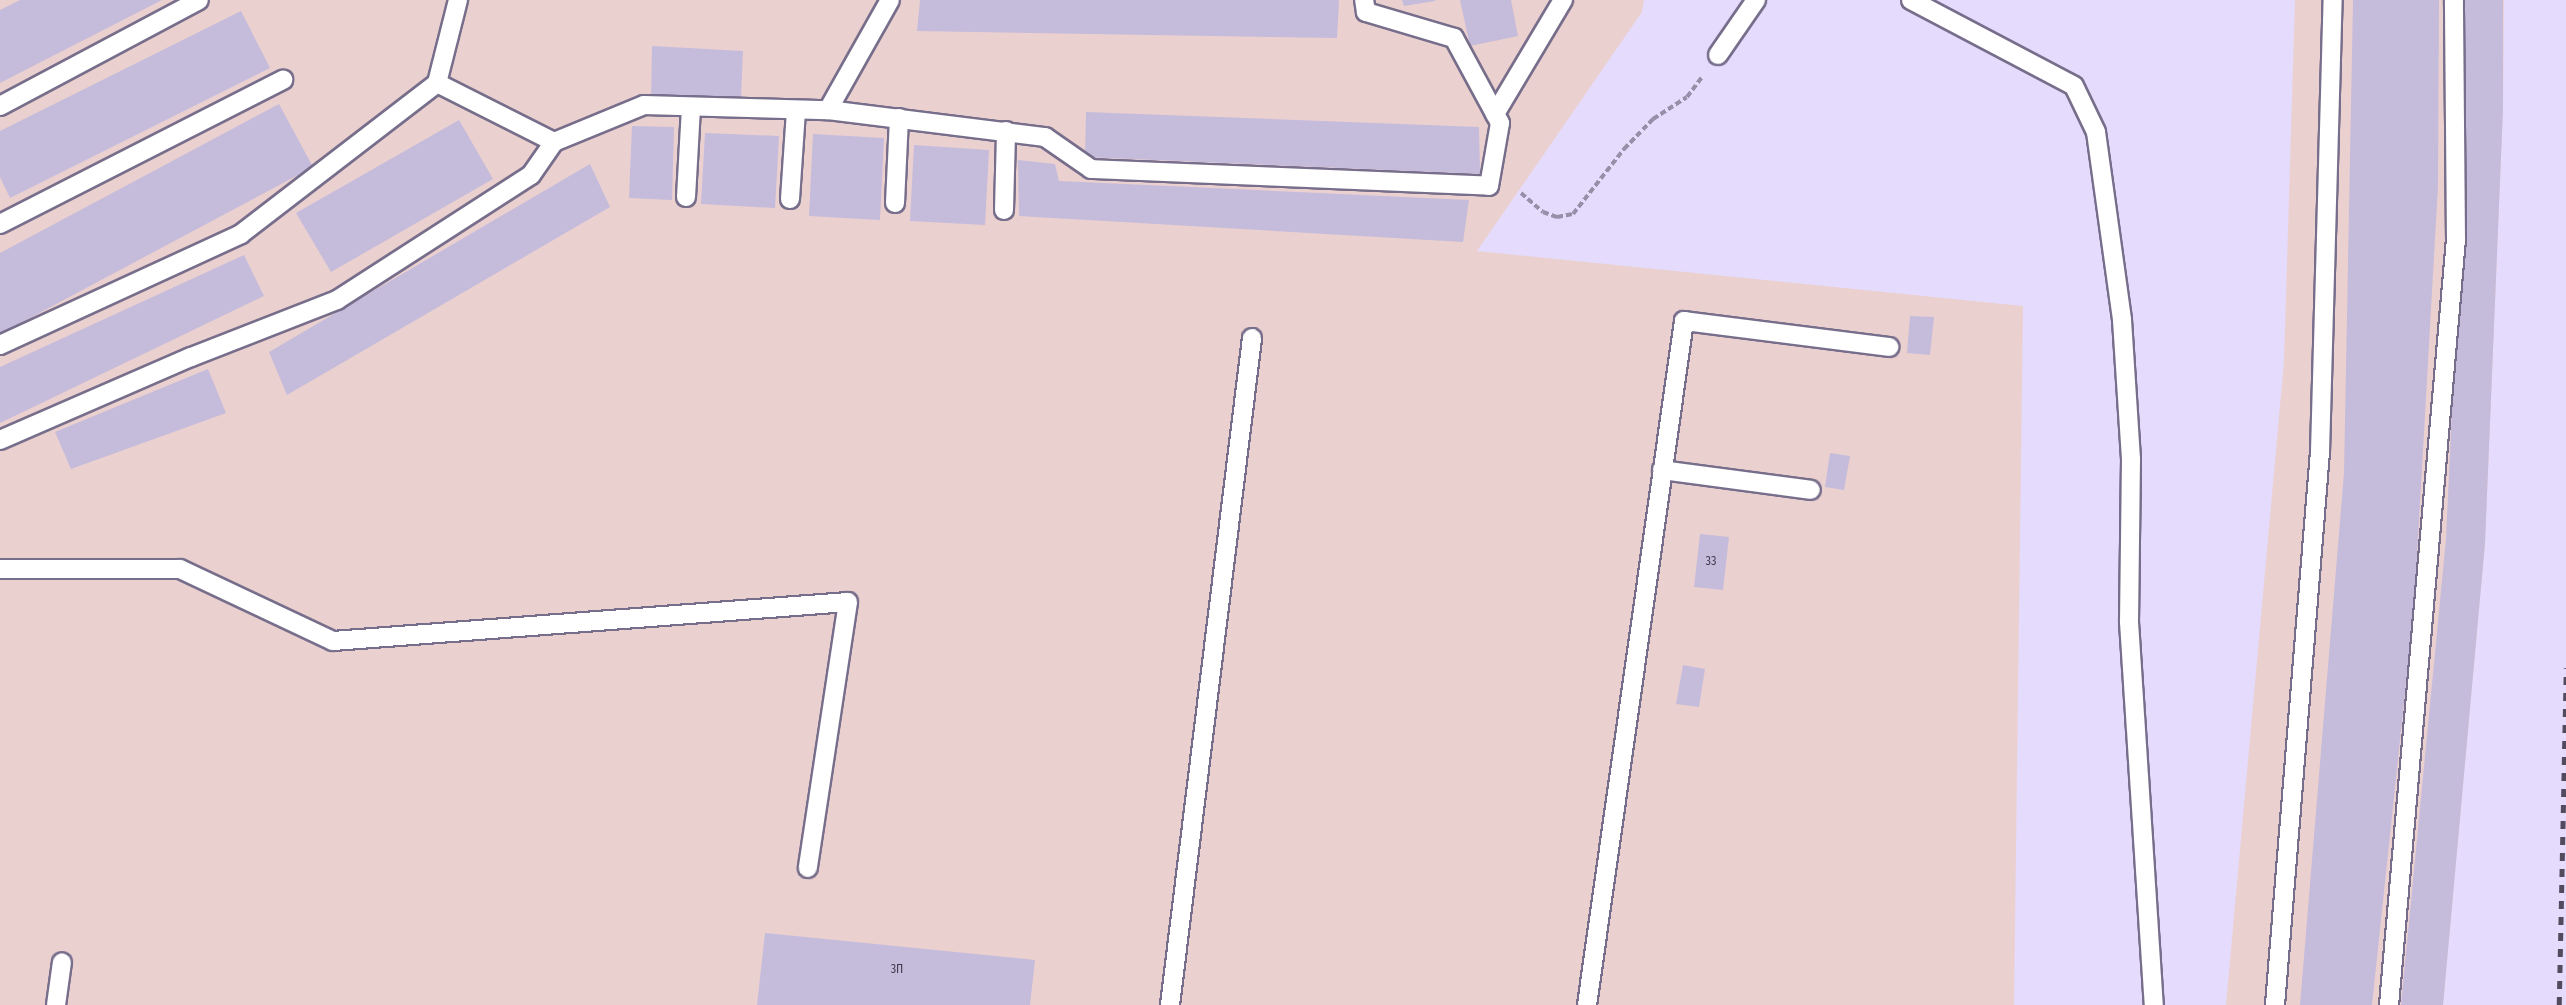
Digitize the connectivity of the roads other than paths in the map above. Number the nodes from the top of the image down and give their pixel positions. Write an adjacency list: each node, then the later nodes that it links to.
1 (199, 0): 13 (lane)
2 (886, 0): 16 (lane)
3 (1364, 0): 17 (lane)
4 (1563, 0): 17 (lane)
5 (1756, 0): 10 (lane)
6 (1911, 0): 38 (lane)
7 (2333, 0): 39 (lane)
8 (2454, 0): 40 (lane)
9 (456, 1): 12 (lane)
10 (1718, 55)
11 (283, 80): 25 (lane)
12 (437, 83): 20 (lane); 27 (lane)
13 (0, 106)
14 (691, 107): 15 (lane); 20 (lane); 21 (lane)
15 (796, 110): 16 (lane); 22 (lane)
16 (828, 110): 18 (lane)
17 (1495, 114): 19 (lane)
18 (899, 118): 19 (lane); 23 (lane)
19 (1006, 131): 24 (lane)
20 (554, 142): 29 (lane)
21 (686, 197)
22 (790, 199)
23 (895, 203)
24 (1004, 210)
25 (0, 224)
26 (1252, 338): 36 (lane)
27 (0, 345)
28 (1889, 347): 30 (lane)
29 (0, 441)
30 (1662, 470): 31 (lane); 37 (lane)
31 (1811, 490)
32 (0, 569): 33 (lane)
33 (808, 868)
34 (62, 962): 35 (lane)
35 (56, 1005)
36 (1170, 1005)
37 (1587, 1005)
38 (2154, 1005)
39 (2275, 1005)
40 (2389, 1005)

